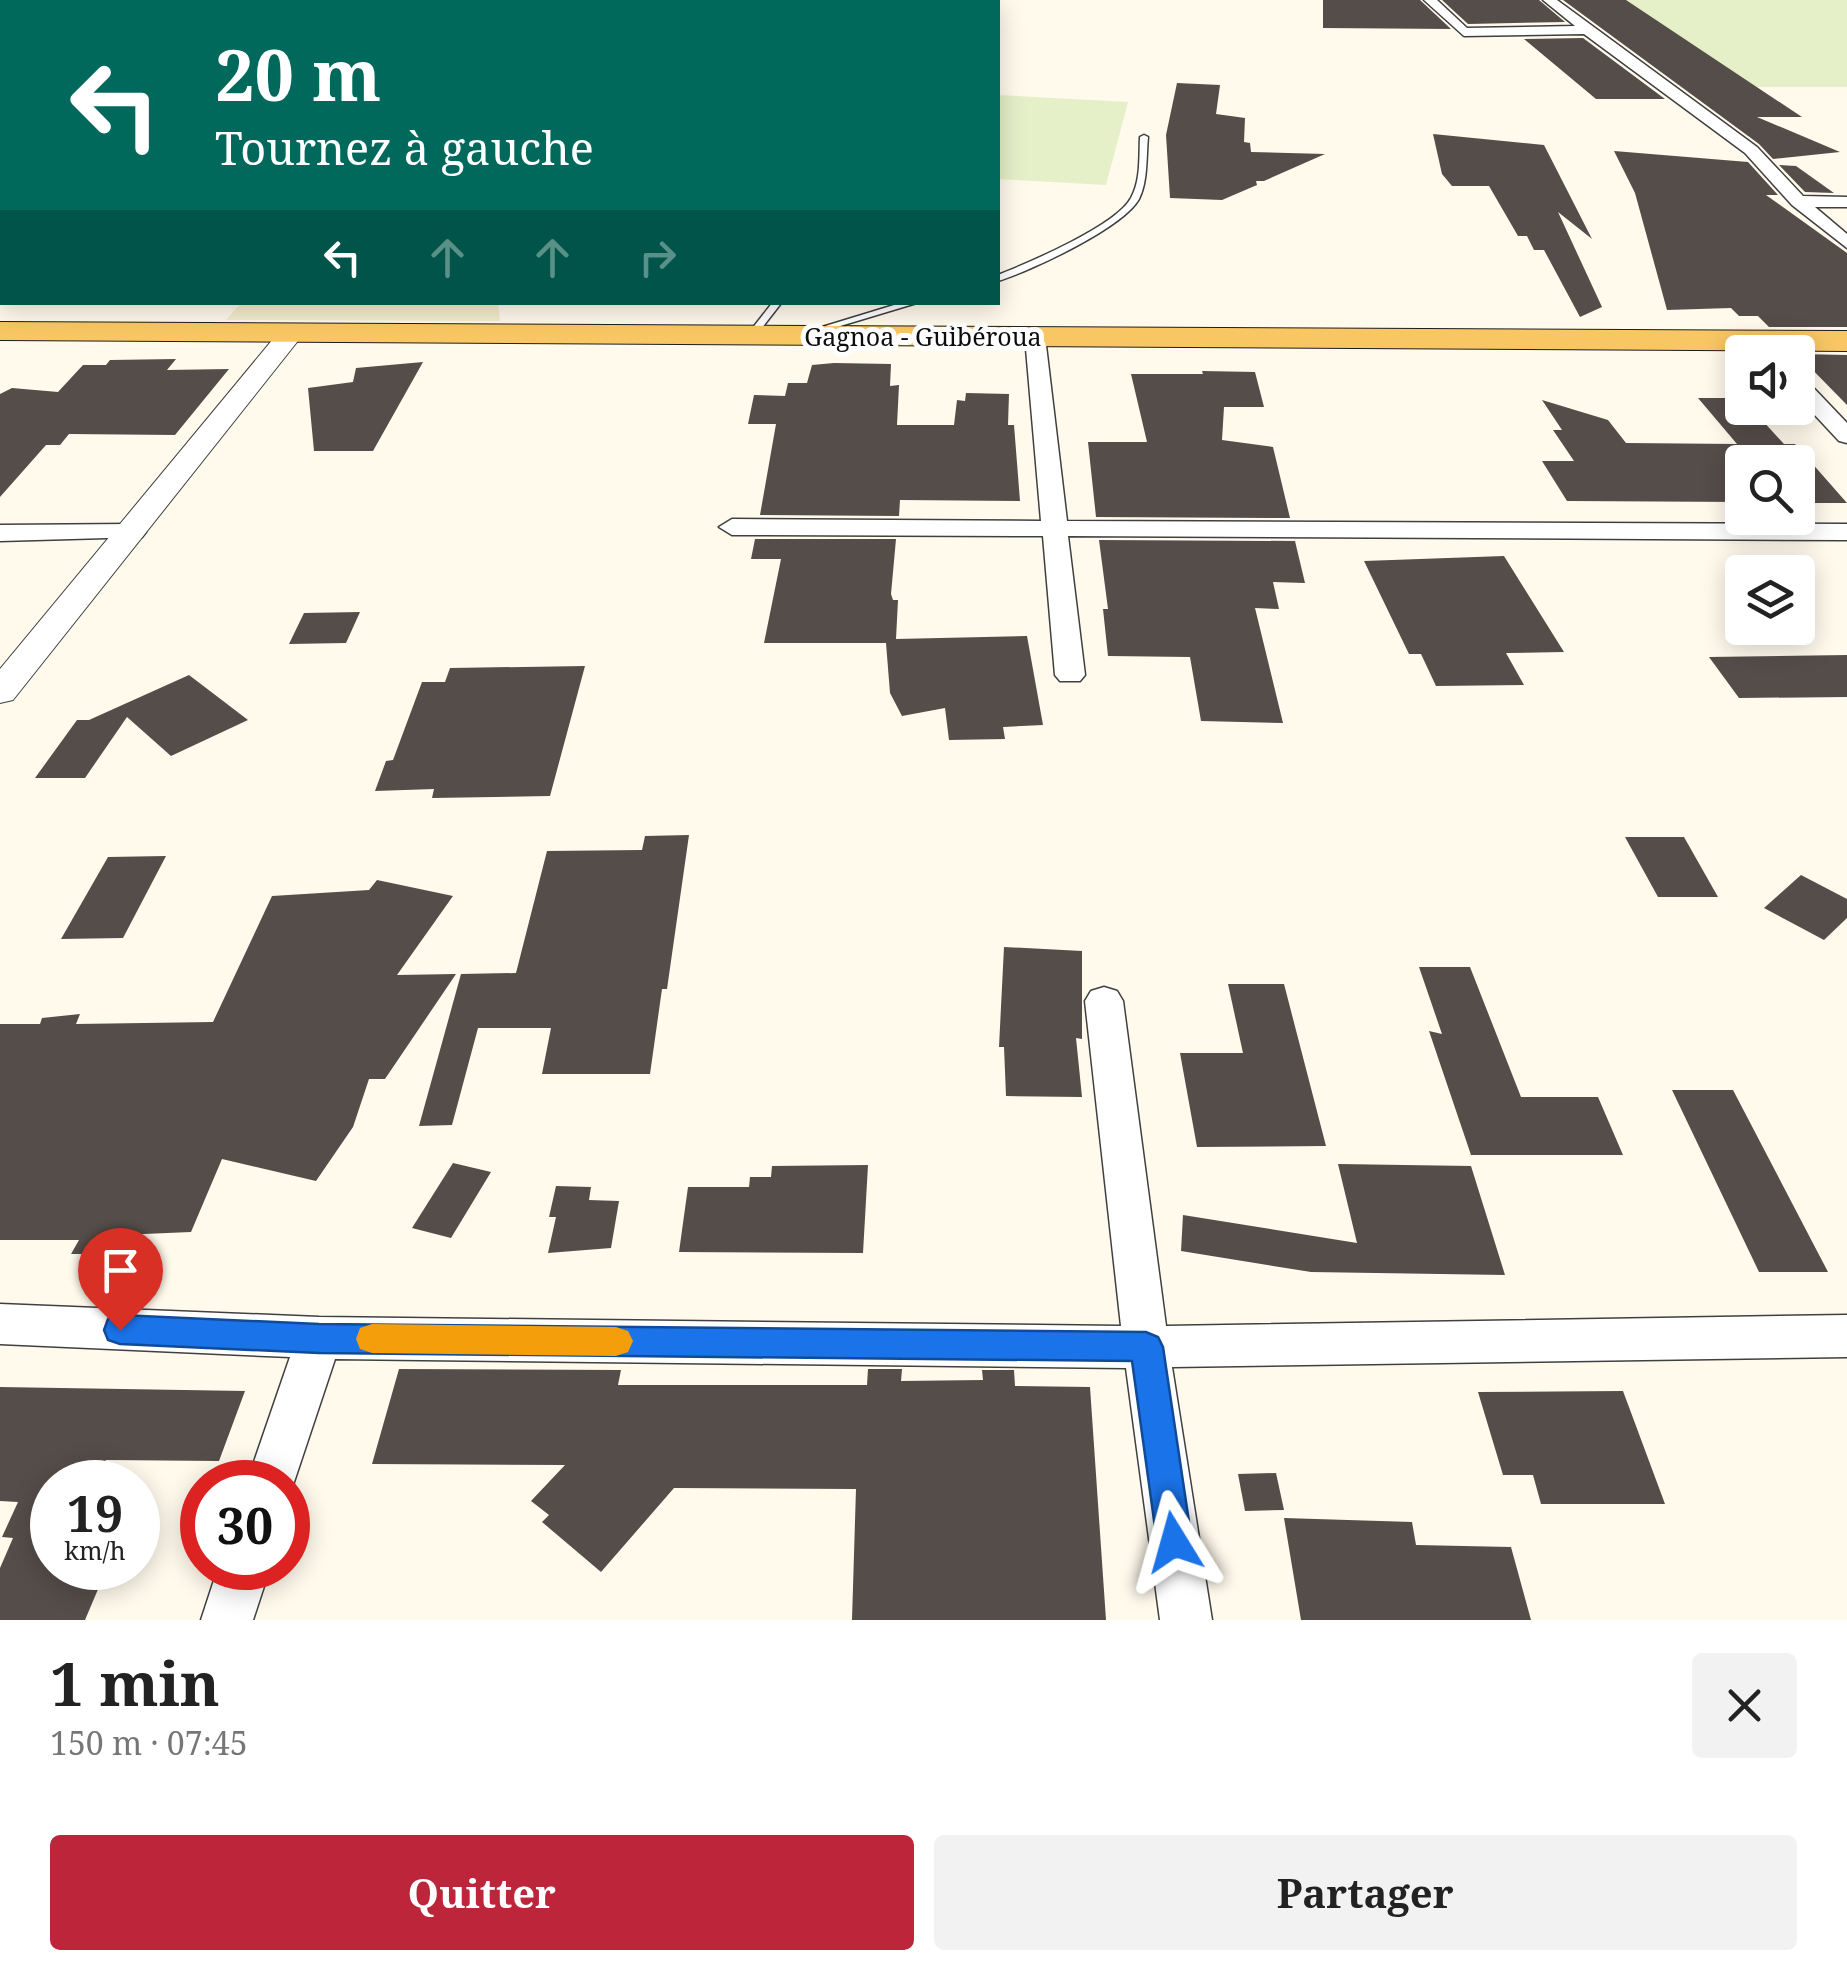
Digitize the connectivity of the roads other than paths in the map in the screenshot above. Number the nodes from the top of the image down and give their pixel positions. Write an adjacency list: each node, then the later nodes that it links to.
1 (1430, 0): 3 (street)
2 (1549, 0): 3 (street)
3 (1585, 30): 5 (street)
4 (1144, 137): 8 (lane)
5 (1798, 202): 6 (street); 7 (street)
6 (1847, 202)
7 (1847, 242)
8 (1000, 277)
9 (776, 305): 13 (lane)
10 (906, 305): 14 (lane)
11 (0, 331): 12 (main road, Gagnoa - Guibéroua)
12 (292, 332): 13 (main road, Gagnoa - Guibéroua); 24 (street)
13 (750, 336): 14 (main road, Gagnoa - Guibéroua)
14 (799, 336): 15 (main road, Gagnoa - Guibéroua)
15 (1035, 337): 18 (main road, Gagnoa - Guibéroua); 22 (street)
16 (1847, 340): 17 (main road, Gagnoa - Guibéroua)
17 (1815, 342)
18 (1725, 346)
19 (1815, 402): 20 (street)
20 (1847, 436)
21 (732, 527): 22 (street)
22 (1055, 528): 25 (street); 26 (street)
23 (0, 532): 24 (street)
24 (133, 532): 27 (street)
25 (1847, 532)
26 (1070, 675)
27 (0, 692)
28 (1104, 1002): 32 (street)
29 (0, 1324): 31 (street)
30 (1847, 1336): 32 (street)
31 (319, 1338): 32 (street); 33 (street)
32 (1146, 1347): 36 (street)
33 (279, 1460)
34 (237, 1590): 35 (street)
35 (227, 1620)
36 (1186, 1620)

